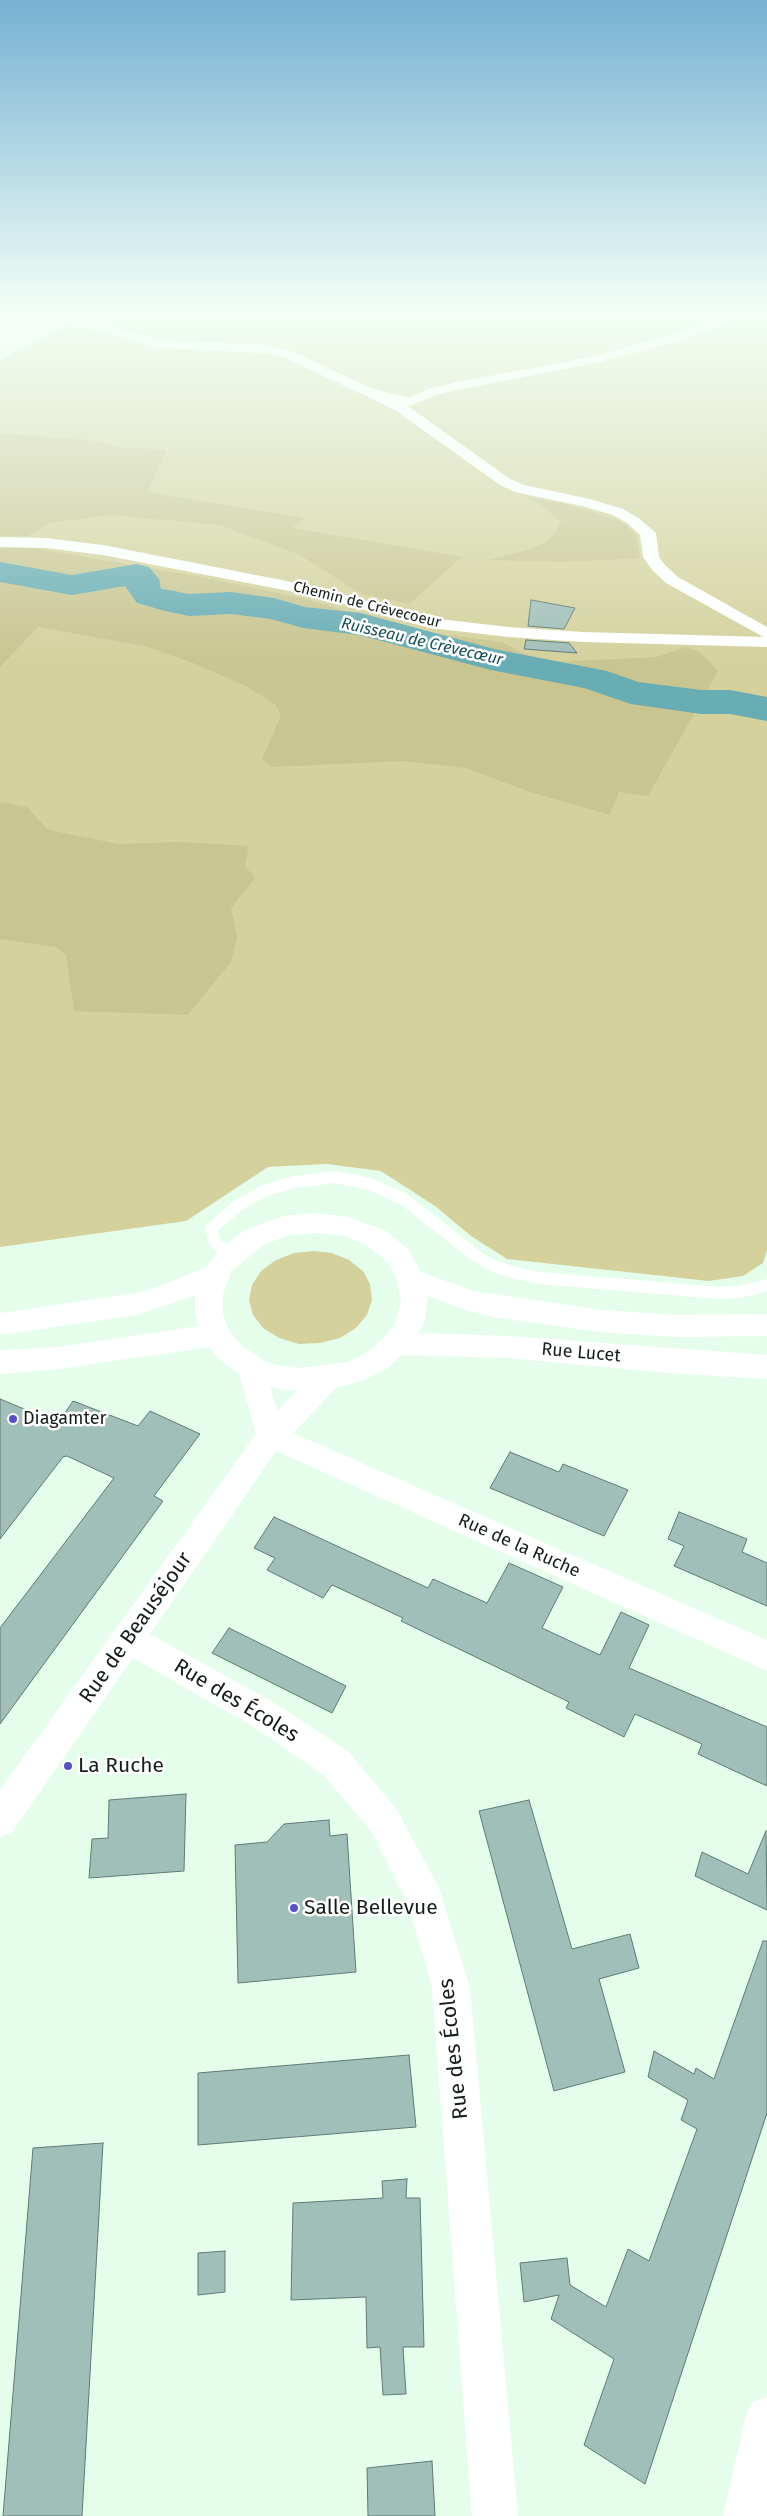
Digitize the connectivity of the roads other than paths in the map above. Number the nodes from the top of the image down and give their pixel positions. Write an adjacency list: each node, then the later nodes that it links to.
1 (431, 429): 3 (street)
2 (0, 542): 4 (street, Chemin de Crèvecoeur)
3 (767, 634)
4 (767, 642)
5 (223, 1264): 6 (street); 7 (lane); 8 (street); 10 (street)
6 (411, 1278): 9 (street, Rue Lucet); 11 (street)
7 (767, 1285)
8 (0, 1324)
9 (767, 1325)
10 (216, 1335): 12 (street); 13 (street)
11 (396, 1344): 14 (street, Rue Lucet); 15 (street)
12 (0, 1362)
13 (251, 1367): 15 (street); 16 (street)
14 (767, 1367)
15 (328, 1378): 16 (street, Rue de Beauséjour)
16 (272, 1436): 17 (street, Rue de Beauséjour); 18 (street, Rue de la Ruche)
17 (128, 1638): 19 (street, Rue de Beauséjour); 21 (street, Rue des Écoles)
18 (767, 1656)
19 (0, 1820)
20 (767, 2419): 22 (street)
21 (495, 2516)
22 (746, 2516)

